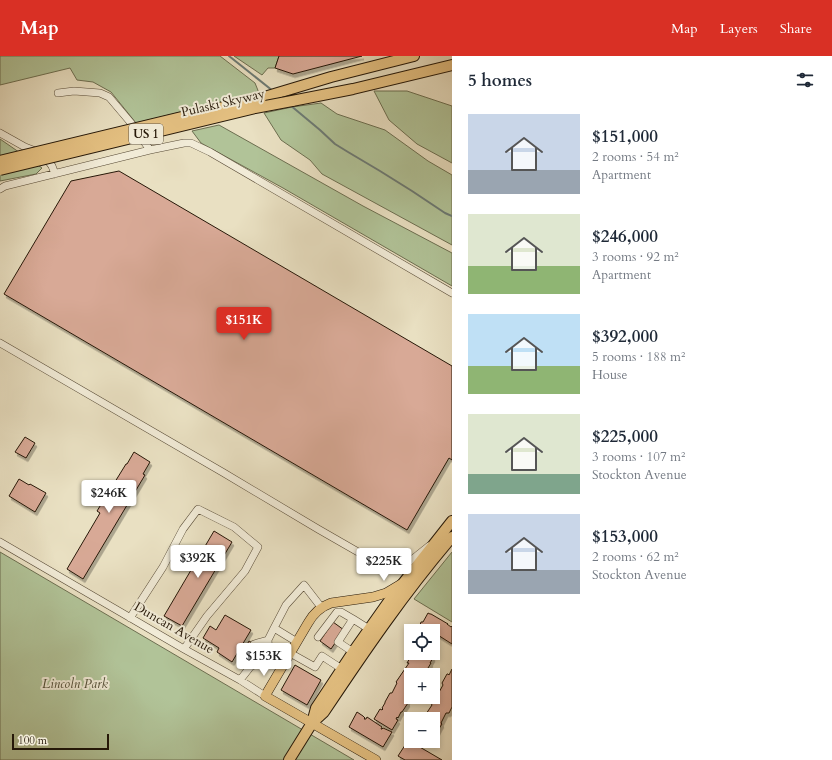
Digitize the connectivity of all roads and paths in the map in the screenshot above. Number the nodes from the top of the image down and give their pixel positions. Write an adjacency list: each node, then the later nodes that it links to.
1 (414, 56): 6 (highway, Pulaski Skyway / US 1, bridge)
2 (452, 65): 7 (highway, Pulaski Skyway / US 1, bridge)
3 (58, 93): 5 (street)
4 (0, 133): 8 (street)
5 (150, 150): 8 (street); 10 (street)
6 (0, 161)
7 (0, 170)
8 (55, 174): 9 (street)
9 (0, 189)
10 (452, 293)
11 (0, 343): 13 (street)
12 (452, 521): 13 (highway)
13 (439, 537): 16 (highway)
14 (452, 537): 38 (highway)
15 (0, 542): 18 (street, Duncan Avenue)
16 (403, 583): 17 (main road); 21 (highway)
17 (322, 608): 20 (street); 24 (main road)
18 (130, 618): 26 (street, Duncan Avenue); 26 (street)
19 (353, 619): 21 (street); 22 (street); 29 (street)
20 (274, 628): 23 (street); 24 (street)
21 (369, 629): 29 (highway)
22 (318, 637)
23 (268, 640): 25 (street); 27 (street); 30 (street)
24 (297, 642): 31 (main road)
25 (254, 644)
26 (184, 649): 36 (street, Duncan Avenue)
27 (262, 649)
28 (248, 652): 34 (street)
29 (353, 652): 35 (highway)
30 (269, 653)
31 (290, 653): 35 (street); 37 (main road)
32 (256, 658): 34 (street)
33 (264, 662): 34 (street)
34 (251, 666): 36 (street)
35 (342, 669): 38 (highway)
36 (240, 680): 37 (street, Duncan Avenue)
37 (265, 696): 38 (main road, Duncan Avenue)
38 (312, 723): 39 (highway); 40 (main road, Duncan Avenue)
39 (289, 760)
40 (376, 760)

